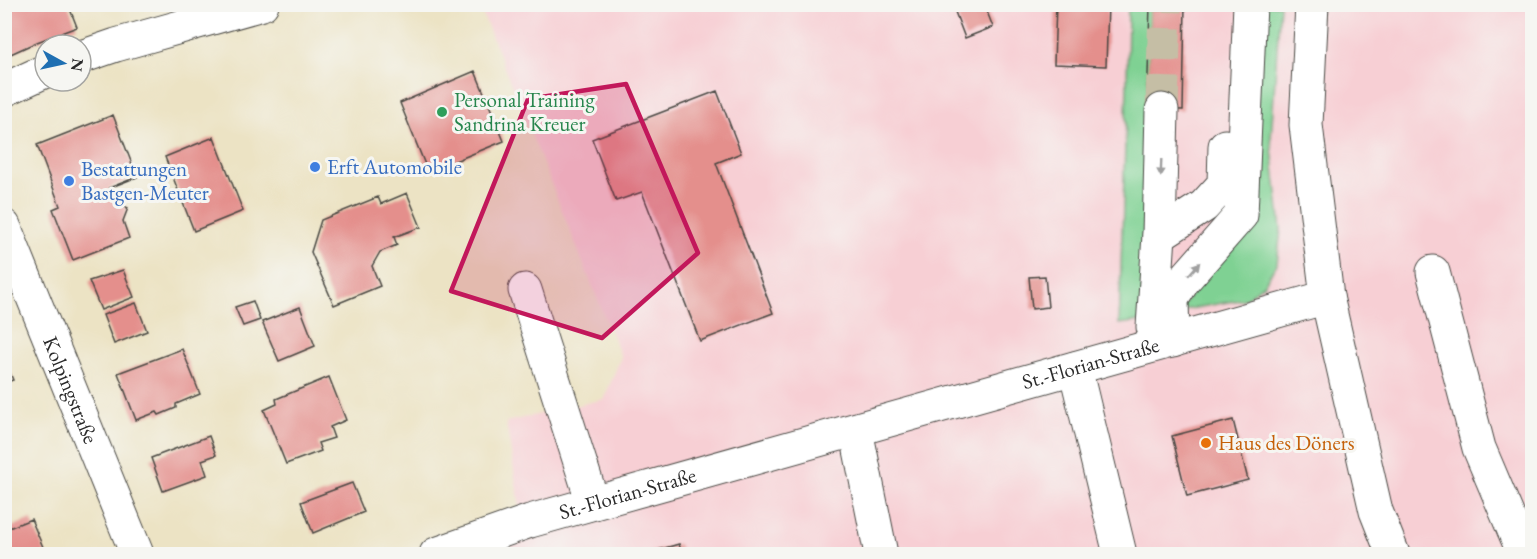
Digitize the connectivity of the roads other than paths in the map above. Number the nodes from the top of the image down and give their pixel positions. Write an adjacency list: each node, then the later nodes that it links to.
1 (262, 4): 5 (street)
2 (1230, 4): 10 (street)
3 (1250, 4): 14 (street, one-way to 3)
4 (1312, 4): 13 (street)
5 (93, 53)
6 (33, 77): 7 (street)
7 (4, 90)
8 (1162, 110): 10 (street, one-way to 10)
9 (4, 226): 18 (street, Kolpingstraße)
10 (1159, 235): 14 (street)
11 (1433, 272): 23 (street)
12 (525, 290): 17 (street)
13 (1326, 297): 14 (street, St.-Florian-Straße); 22 (street)
14 (1162, 344): 15 (street, St.-Florian-Straße)
15 (1075, 368): 16 (street, St.-Florian-Straße); 21 (street)
16 (856, 430): 17 (street, St.-Florian-Straße); 20 (street)
17 (593, 503): 19 (street, St.-Florian-Straße)
18 (137, 555)
19 (436, 555)
20 (881, 555)
21 (1120, 555)
22 (1394, 555)
23 (1524, 555)

